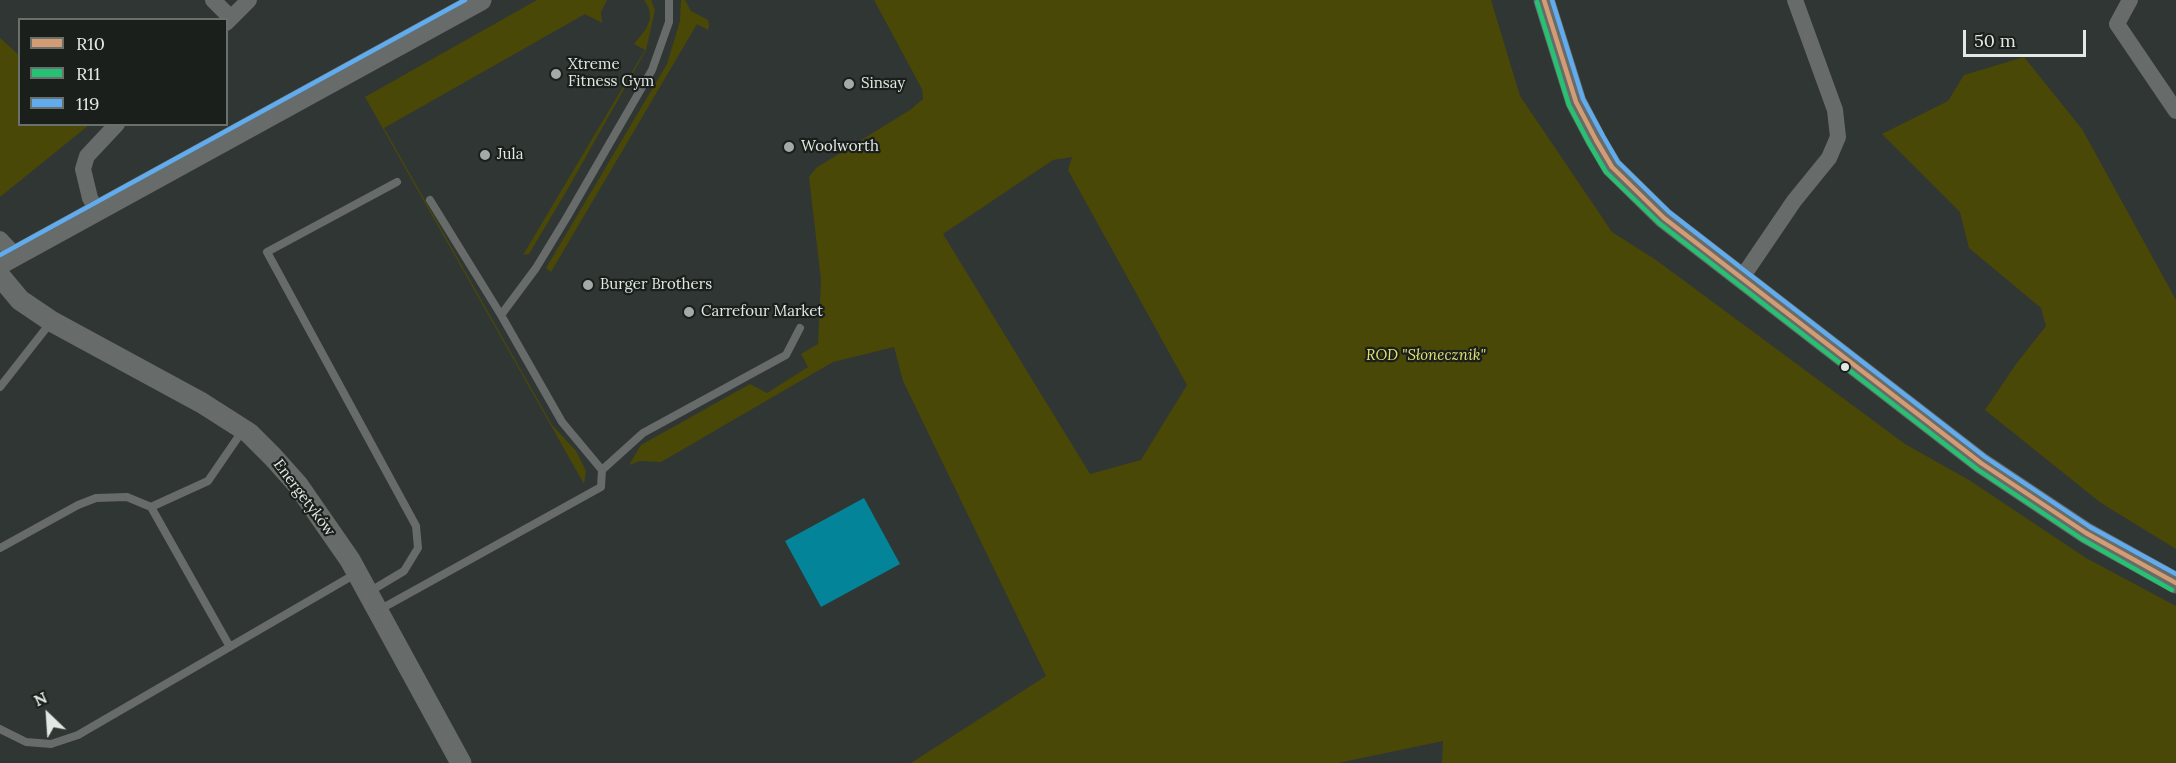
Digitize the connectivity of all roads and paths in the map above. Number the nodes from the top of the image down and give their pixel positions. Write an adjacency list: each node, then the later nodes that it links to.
1 (213, 0): 8 (street)
2 (249, 0): 9 (street)
3 (481, 0): 14 (street)
4 (669, 0): 19 (lane)
5 (1544, 0): 18 (street)
6 (1796, 0): 18 (street)
7 (2130, 0): 10 (street)
8 (227, 18)
9 (229, 21)
10 (2176, 111)
11 (115, 126): 14 (street)
12 (397, 182): 29 (lane)
13 (430, 200): 19 (lane)
14 (97, 211): 16 (street)
15 (0, 238): 16 (street)
16 (8, 260)
17 (0, 276): 20 (street, Energetyków)
18 (1741, 279): 28 (street)
19 (501, 315): 24 (lane)
20 (51, 321): 22 (lane); 23 (street, Energetyków)
21 (800, 328): 24 (lane)
22 (0, 387)
23 (243, 429): 25 (lane); 27 (street, Energetyków)
24 (602, 470): 29 (lane)
25 (151, 507): 26 (lane); 30 (lane)
26 (0, 548)
27 (357, 573): 29 (street, Energetyków); 30 (lane)
28 (2176, 583)
29 (373, 601): 32 (street, Energetyków)
30 (230, 647): 31 (lane)
31 (0, 729)
32 (461, 763)

